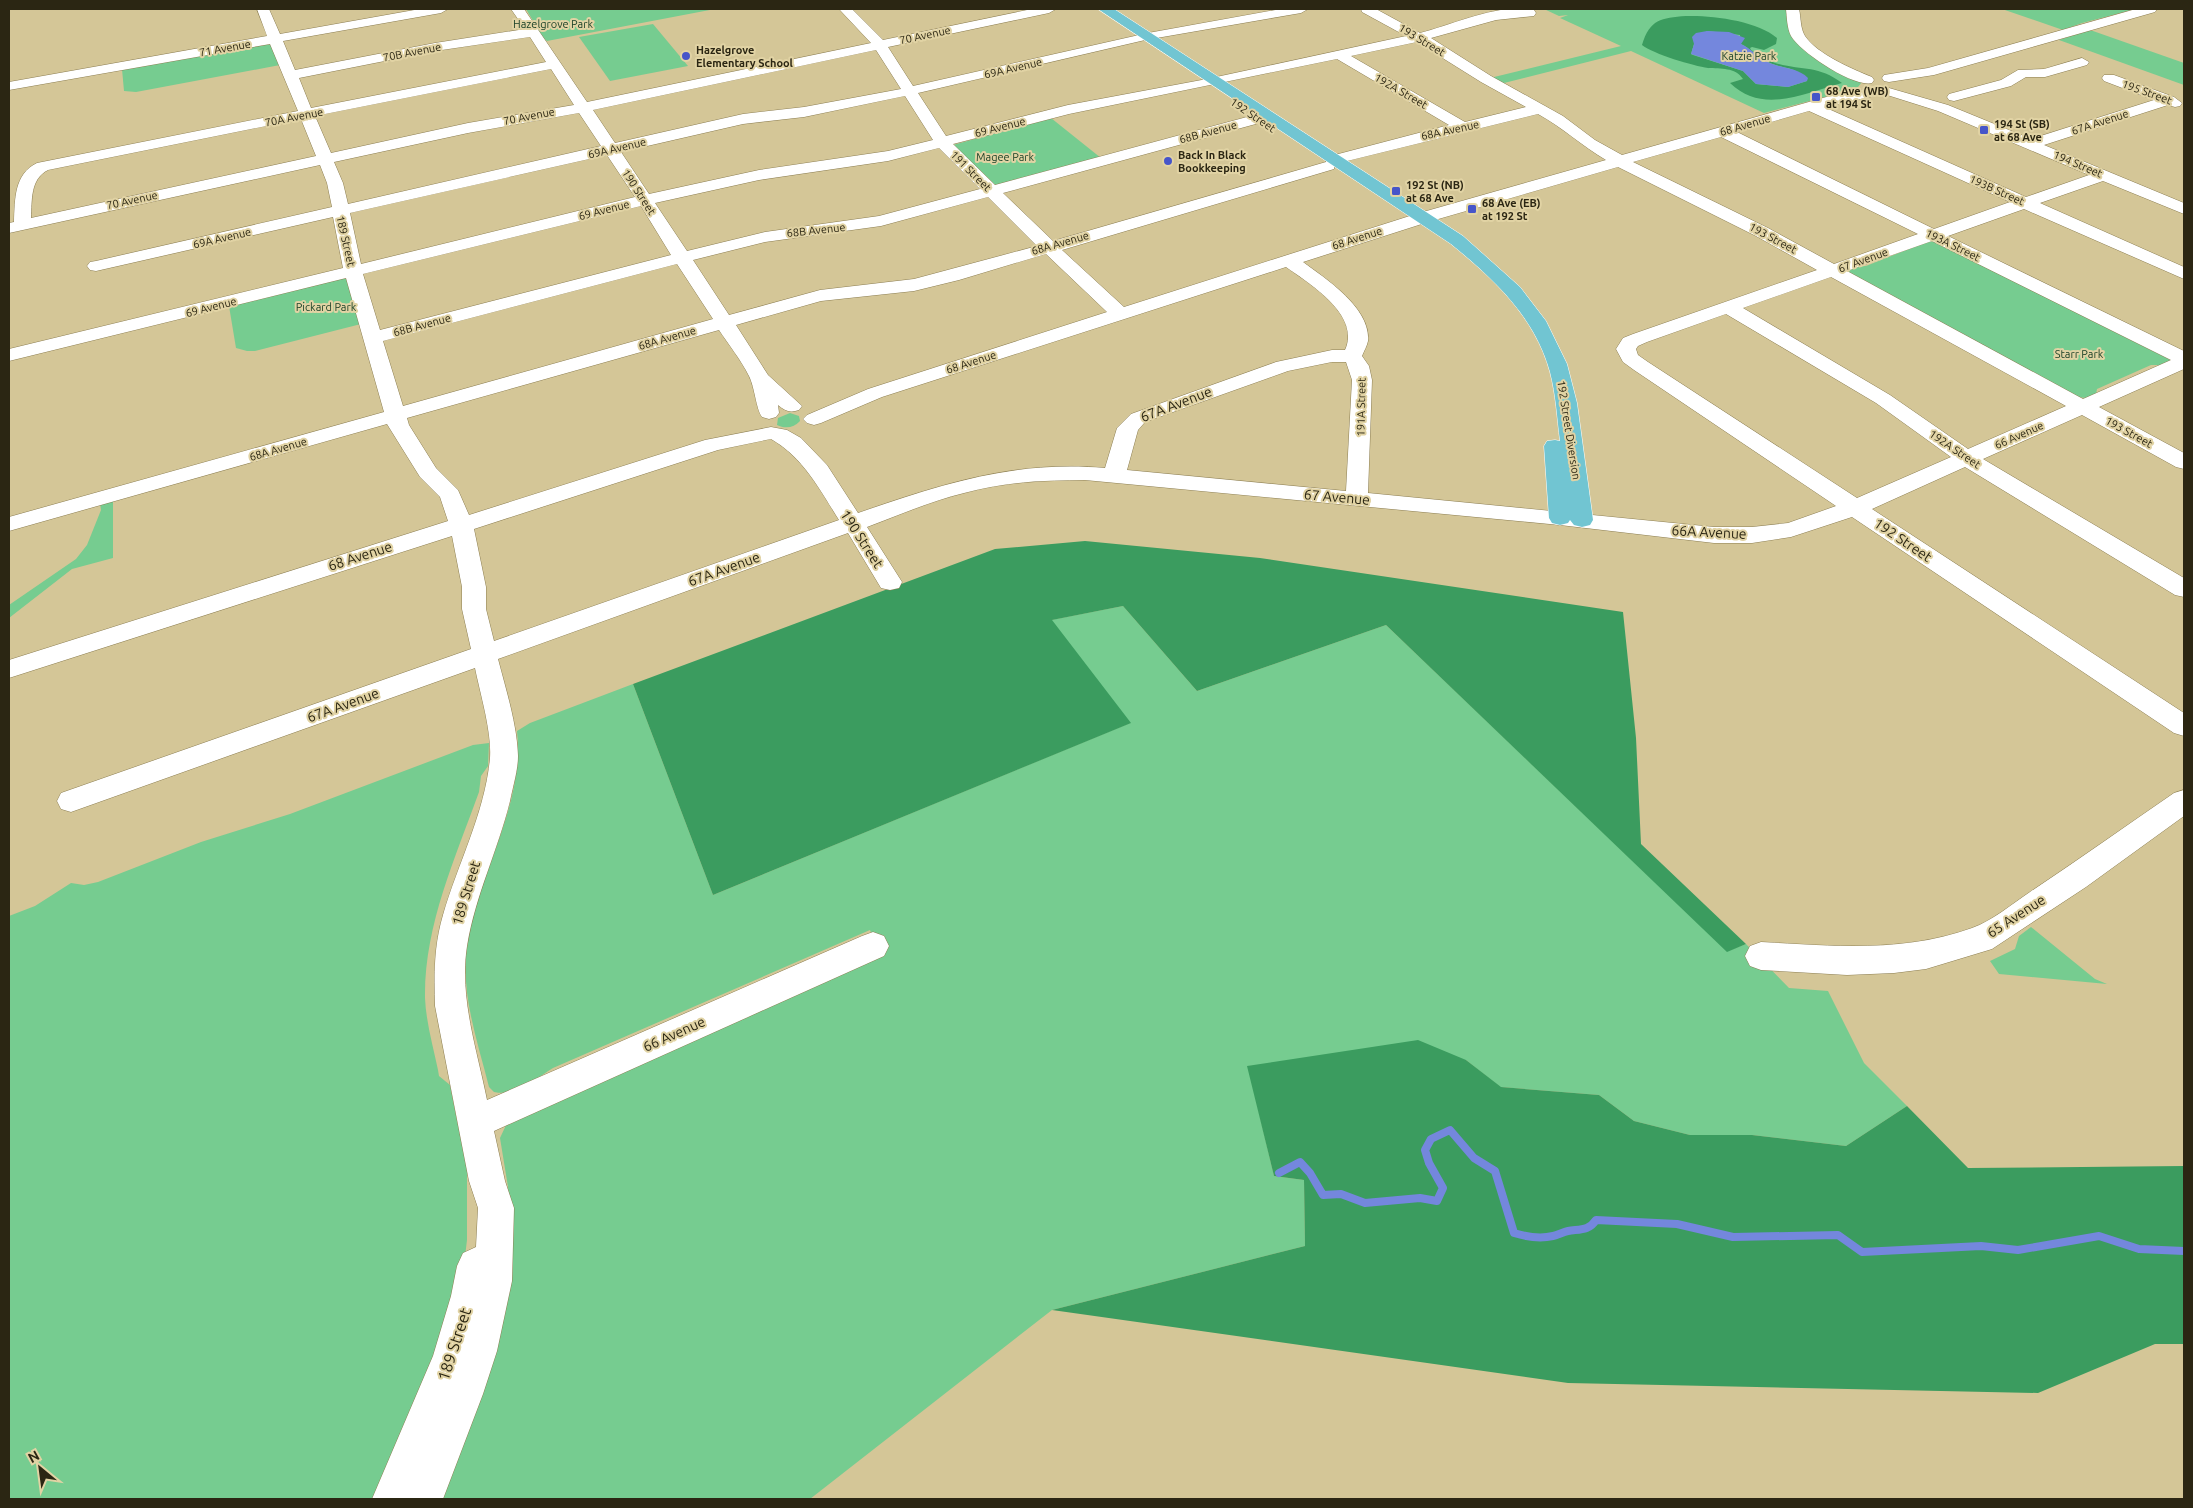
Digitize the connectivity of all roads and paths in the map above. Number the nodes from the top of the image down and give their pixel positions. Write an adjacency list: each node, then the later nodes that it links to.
1 (263, 9): 15 (street, 189 Street)
2 (441, 9): 15 (street, 71 Avenue)
3 (518, 9): 13 (street, 190 Street)
4 (845, 9): 17 (street, 191 Street)
5 (1049, 9): 17 (street, 70 Avenue)
6 (1094, 9): 16 (main road, 192 Street)
7 (1104, 9): 16 (main road, 192 Street)
8 (1300, 9): 16 (street, 69A Avenue)
9 (1367, 9): 14 (street, 193 Street)
10 (1793, 9): 24 (street, 194 Street)
11 (2150, 9): 24 (street, 68 Avenue)
12 (1530, 13): 14 (street, 69 Avenue)
13 (533, 32): 21 (street, 190 Street); 22 (street, 70B Avenue)
14 (1418, 37): 19 (street, 69 Avenue); 32 (street, 193 Street)
15 (275, 39): 22 (street, 189 Street); 25 (street, 71 Avenue)
16 (1145, 41): 23 (main road, 192 Street); 26 (street, 69A Avenue)
17 (880, 45): 26 (street, 191 Street); 31 (street, 70 Avenue)
18 (2060, 54): 20 (street, 195 Street)
19 (1340, 55): 23 (street, 69 Avenue); 35 (street, 192A Street)
20 (2082, 62): 27 (street, 195 Street); 28 (street)
21 (555, 64): 31 (street, 190 Street); 33 (street, 70A Avenue)
22 (291, 76): 33 (street, 189 Street)
23 (1209, 82): 34 (main road, 192 Street); 37 (street, 69 Avenue)
24 (1885, 84): 28 (street, 194 Street); 29 (street, 68 Avenue)
25 (9, 86)
26 (908, 92): 37 (street, 191 Street); 39 (street, 69A Avenue)
27 (2169, 100): 30 (street, 195 Street); 38 (street, 67A Avenue)
28 (1948, 103): 38 (street, 194 Street)
29 (1810, 106): 36 (street, 68 Avenue); 46 (street, 193B Street)
30 (2184, 106)
31 (583, 107): 39 (street, 190 Street); 40 (street, 70 Avenue)
32 (1539, 109): 35 (street, 68A Avenue); 41 (street, 193 Street)
33 (308, 114): 40 (street, 189 Street); 50 (street, 70A Avenue)
34 (1266, 120): 42 (main road, 192 Street); 44 (street, 68B Avenue)
35 (1463, 126): 42 (street, 68A Avenue)
36 (1722, 131): 41 (street, 68 Avenue); 51 (street, 193A Street)
37 (942, 142): 44 (street, 191 Street); 45 (street, 69 Avenue)
38 (2031, 144): 43 (street, 194 Street)
39 (611, 150): 45 (street, 190 Street); 48 (street, 69A Avenue)
40 (325, 159): 48 (street, 189 Street); 50 (street, 70 Avenue)
41 (1620, 160): 49 (street, 68 Avenue); 56 (street, 193 Street)
42 (1330, 163): 49 (main road, 192 Street); 52 (street, 68A Avenue)
43 (2104, 175): 46 (street, 67 Avenue); 47 (street, 194 Street)
44 (991, 192): 52 (street, 191 Street); 53 (street, 68B Avenue)
45 (645, 200): 53 (street, 190 Street); 57 (street, 69 Avenue)
46 (2025, 203): 51 (street, 67 Avenue); 58 (street, 193B Street)
47 (2180, 203)
48 (340, 211): 55 (street, 69A Avenue); 57 (street, 189 Street)
49 (1417, 219): 54 (street, 68 Avenue); 78 (main road, 192 Street Diversion)
50 (15, 226)
51 (1933, 235): 56 (street, 67 Avenue); 66 (street, 193A Street)
52 (1048, 246): 60 (street, 191 Street); 61 (street, 68A Avenue)
53 (681, 257): 61 (street, 190 Street); 62 (street, 68B Avenue)
54 (1288, 260): 60 (street, 68 Avenue); 65 (street)
55 (96, 266)
56 (1833, 270): 59 (street, 67 Avenue); 68 (street, 193 Street)
57 (353, 271): 62 (street, 189 Street); 64 (street, 69 Avenue)
58 (2184, 274)
59 (1727, 307): 63 (street, 67 Avenue); 72 (street, 192A Street)
60 (1120, 314): 70 (street, 68 Avenue)
61 (724, 322): 67 (street, 190 Street); 69 (street, 68A Avenue)
62 (373, 338): 69 (street, 189 Street)
63 (1626, 349): 77 (street, 192 Street)
64 (9, 356)
65 (1352, 356): 75 (street, 67A Avenue); 76 (street, 191A Street)
66 (2184, 360): 68 (street, 66 Avenue)
67 (758, 376): 70 (street, 190 Street); 71 (street, 190 Street)
68 (2082, 407): 72 (street, 66 Avenue); 73 (street, 193 Street)
69 (395, 415): 79 (street, 68A Avenue); 81 (street, 189 Street)
70 (806, 415): 71 (street); 71 (street); 74 (street, 190 Street)
71 (771, 426): 74 (street, 190 Street); 81 (street, 68 Avenue)
72 (1966, 458): 77 (street, 66 Avenue); 83 (street, 192A Street)
73 (2184, 462)
74 (819, 470): 80 (street, 190 Street)
75 (1114, 476): 76 (street, 67 Avenue); 80 (street, 67A Avenue)
76 (1357, 499): 78 (street, 67 Avenue)
77 (1854, 508): 78 (street, 66A Avenue); 86 (street, 192 Street)
78 (1571, 519)
79 (9, 524)
80 (852, 524): 82 (street, 190 Street); 84 (street, 67A Avenue)
81 (452, 527): 84 (street, 189 Street); 85 (street, 68 Avenue)
82 (890, 582)
83 (2184, 589)
84 (485, 654): 87 (street, 67A Avenue); 91 (street, 189 Street)
85 (9, 670)
86 (2184, 726)
87 (71, 801)
88 (2184, 801): 90 (street, 65 Avenue)
89 (873, 946): 91 (street, 66 Avenue)
90 (1761, 956)
91 (476, 1122): 92 (street, 189 Street)
92 (487, 1181): 93 (street, 189 Street); 94 (street, 189 Street)
93 (393, 1499)
94 (422, 1499)

